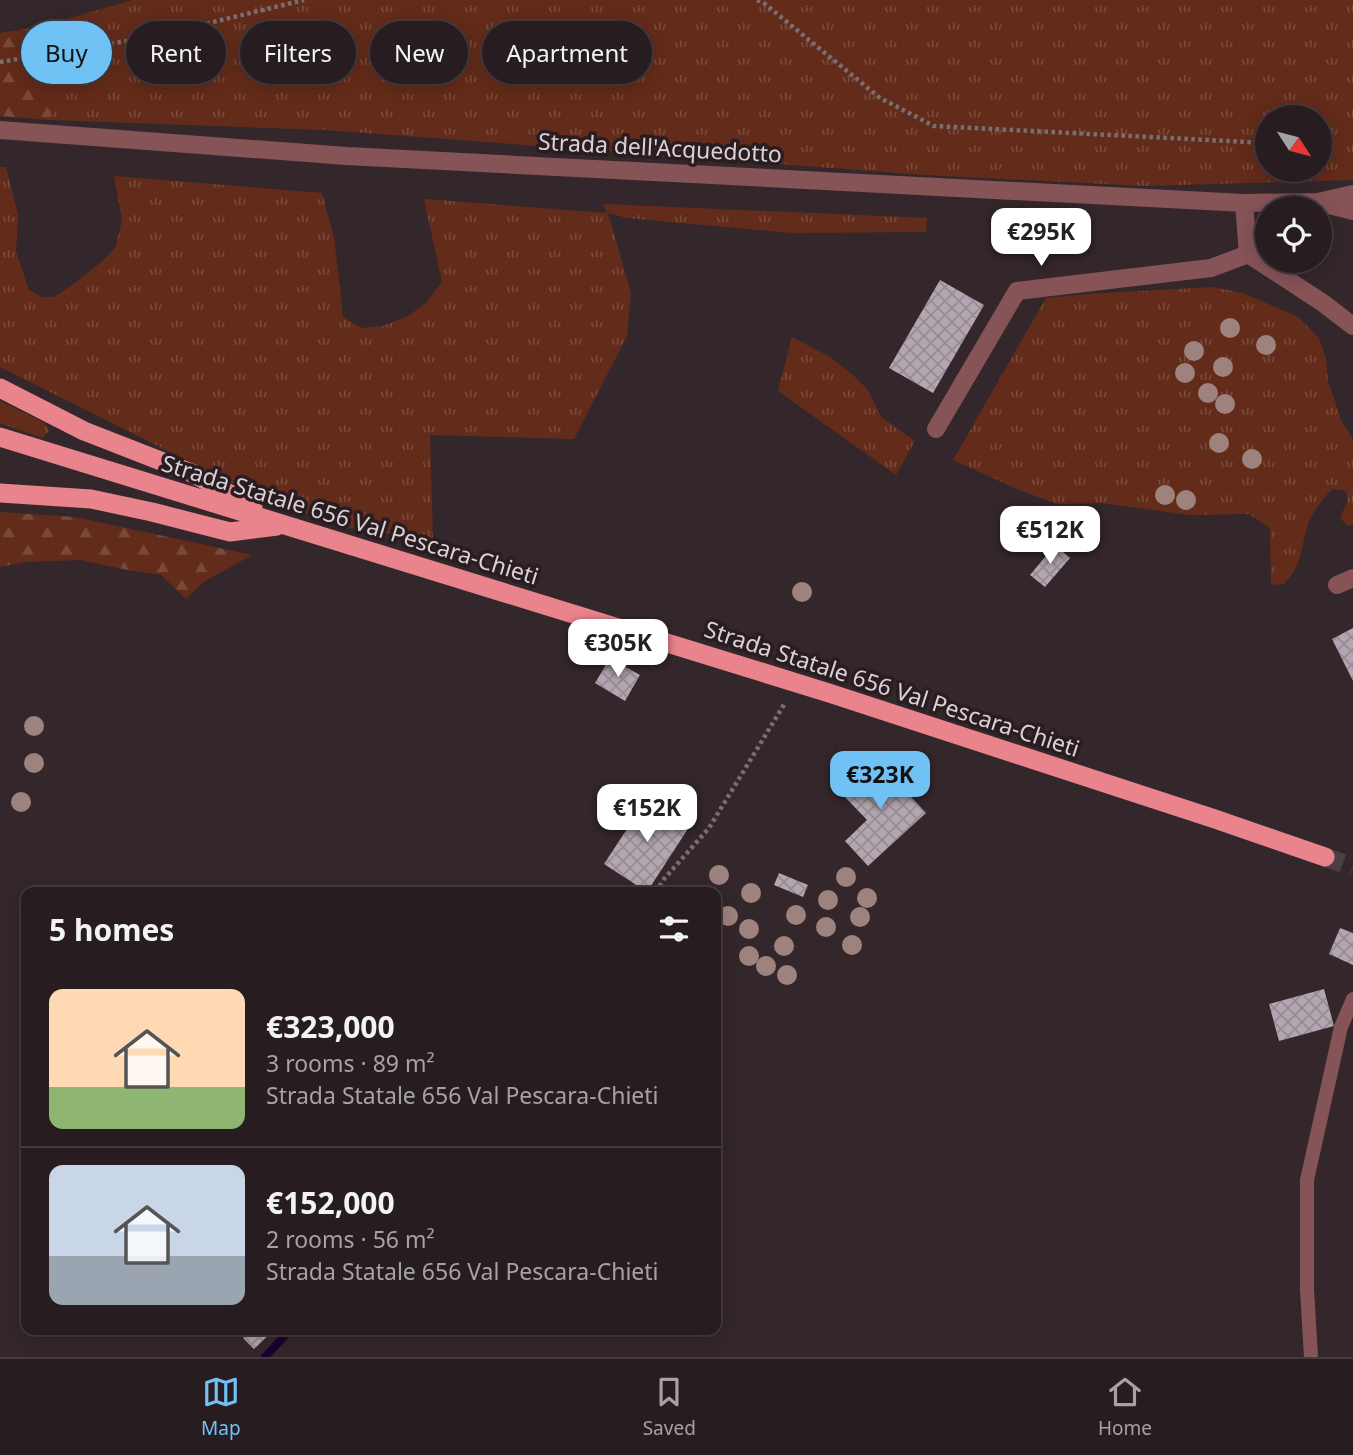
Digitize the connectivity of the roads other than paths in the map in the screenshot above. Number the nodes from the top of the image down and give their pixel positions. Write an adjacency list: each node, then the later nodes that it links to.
1 (0, 130): 4 (street, Strada dell'Acquedotto)
2 (1353, 194): 3 (street, Strada dell'Acquedotto)
3 (1332, 199)
4 (1244, 203): 5 (street, Strada dell'Acquedotto); 8 (street)
5 (1255, 203)
6 (1332, 206): 7 (street, Strada dell'Acquedotto)
7 (1353, 211)
8 (1248, 254): 9 (street); 11 (street)
9 (1353, 326)
10 (0, 388): 14 (highway)
11 (936, 429)
12 (0, 437): 14 (highway, Strada Statale 656 Val Pescara-Chieti)
13 (0, 493): 14 (highway)
14 (285, 525): 15 (highway, Strada Statale 656 Val Pescara-Chieti)
15 (1325, 857)
16 (1353, 999): 17 (lane)
17 (1311, 1357)

